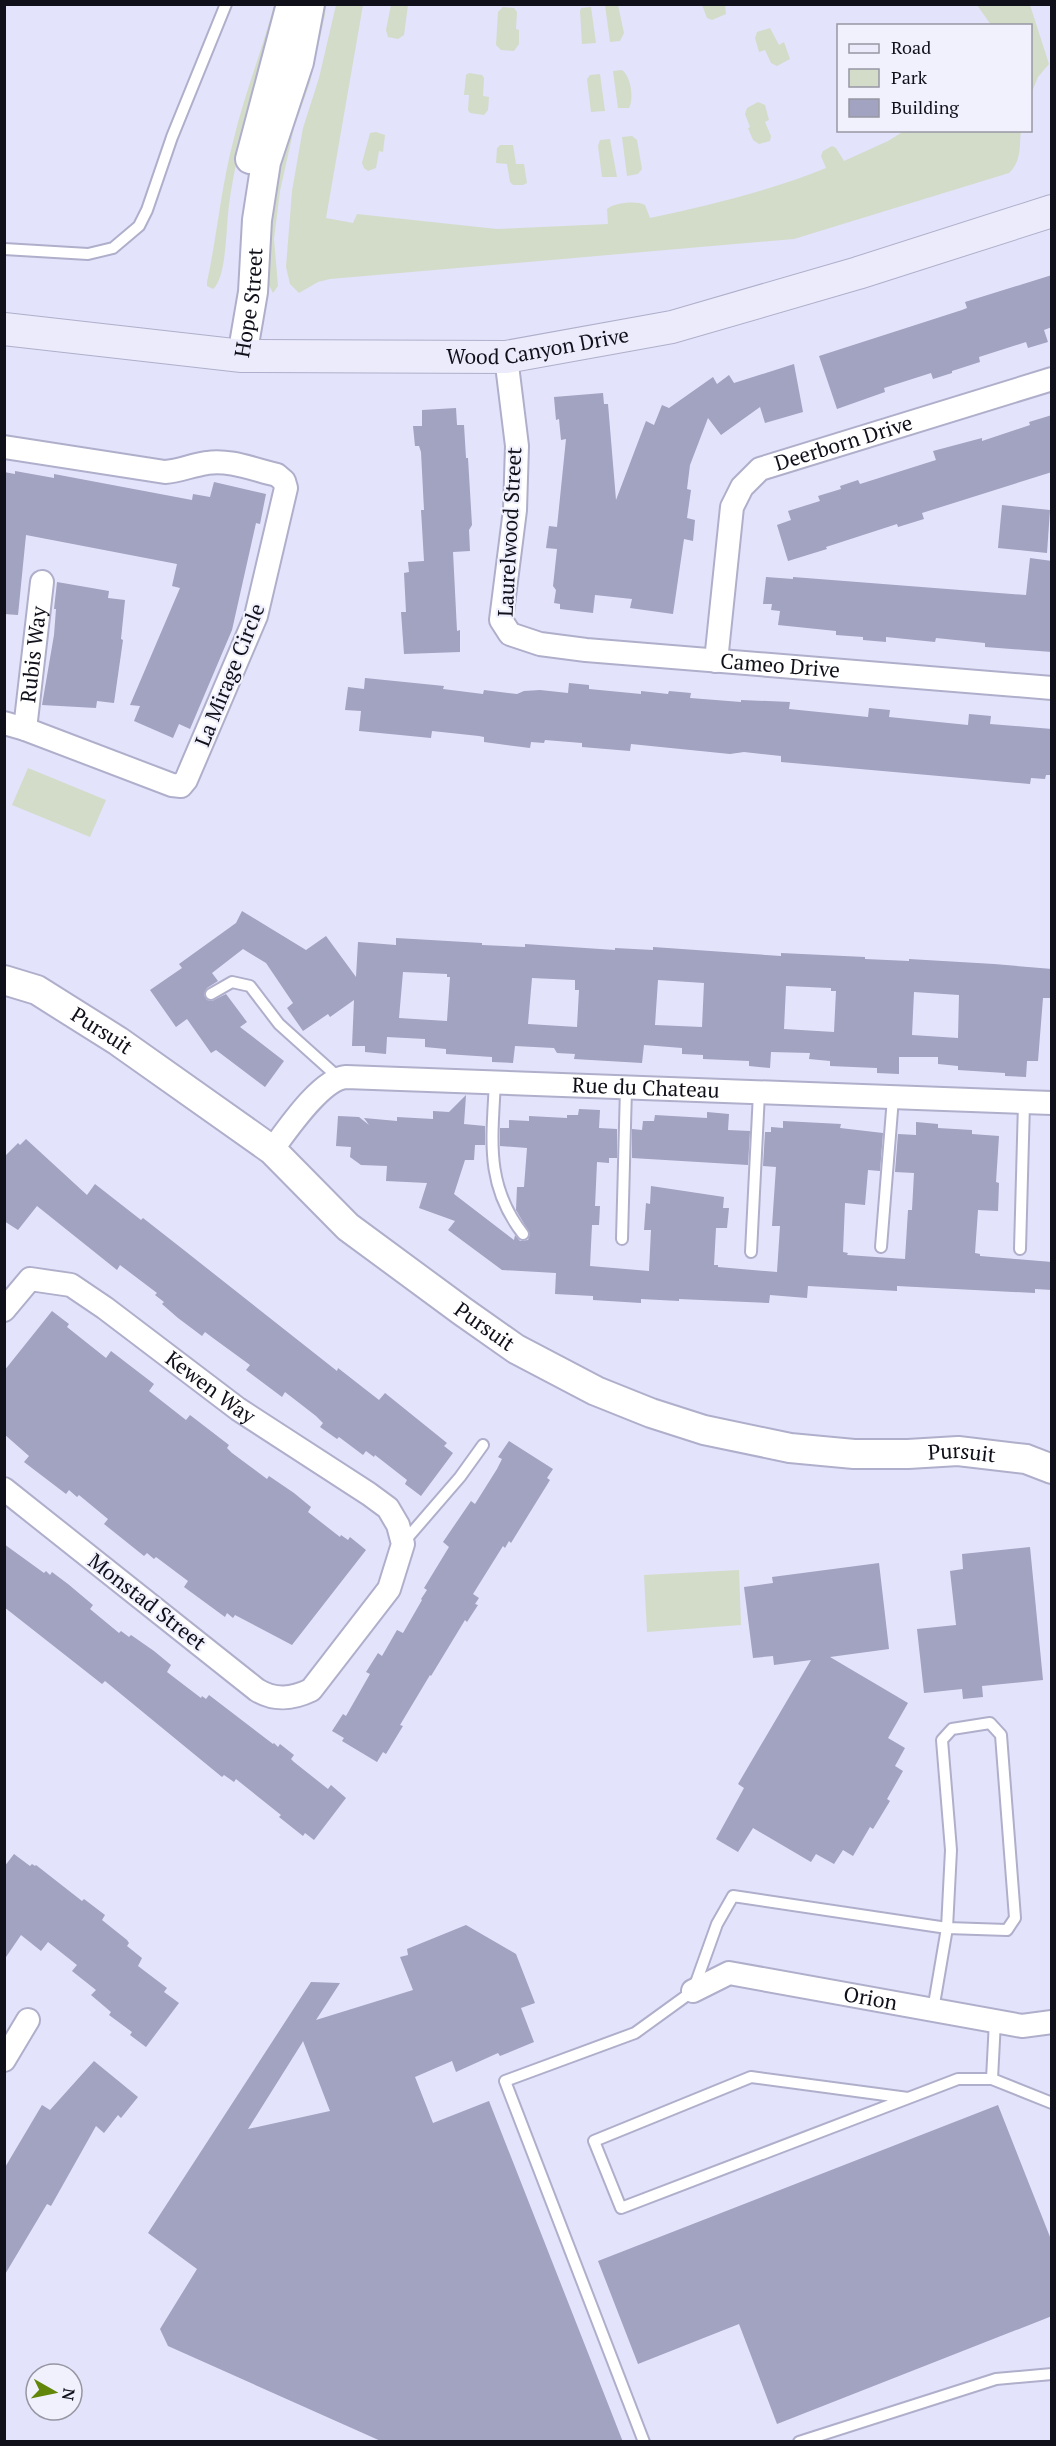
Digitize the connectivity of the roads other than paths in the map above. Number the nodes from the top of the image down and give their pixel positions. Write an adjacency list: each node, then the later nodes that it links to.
1 (226, 4): 5 (lane)
2 (291, 4): 7 (street, Hope Street)
3 (309, 4): 7 (street, Hope Street)
4 (1051, 206): 8 (main road, Wood Canyon Drive)
5 (4, 249)
6 (4, 329): 7 (main road, Wood Canyon Drive)
7 (242, 356): 8 (main road, Wood Canyon Drive)
8 (506, 357): 12 (street, Laurelwood Street)
9 (1052, 379): 13 (street, Deerborn Drive)
10 (4, 447): 15 (street, La Mirage Circle)
11 (42, 582): 15 (street, Rubis Way)
12 (510, 634): 13 (street, Cameo Drive)
13 (716, 661): 14 (street, Cameo Drive)
14 (1052, 688)
15 (15, 726)
16 (4, 980): 25 (street, Pursuit)
17 (211, 994): 18 (lane)
18 (338, 1077): 19 (street, Rue du Chateau); 25 (street)
19 (495, 1082): 20 (street, Rue du Chateau); 26 (lane)
20 (626, 1088): 21 (street, Rue du Chateau); 27 (lane)
21 (759, 1093): 22 (street, Rue du Chateau); 30 (lane)
22 (893, 1098): 23 (street, Rue du Chateau); 28 (lane)
23 (1024, 1103): 24 (street, Rue du Chateau); 29 (lane)
24 (1052, 1103)
25 (272, 1150): 33 (street, Pursuit)
26 (523, 1234)
27 (622, 1239)
28 (881, 1247)
29 (1020, 1249)
30 (751, 1252)
31 (4, 1311): 35 (street, Kewen Way)
32 (483, 1445): 35 (lane)
33 (1052, 1469)
34 (4, 1489): 35 (street, Monstad Street)
35 (403, 1544)
36 (947, 1928): 36 (lane); 37 (lane); 38 (lane)
37 (693, 1991): 38 (street, Orion); 47 (lane)
38 (933, 2010): 40 (street, Orion)
39 (28, 2020): 42 (street)
40 (995, 2021): 41 (street, Orion); 43 (lane)
41 (1052, 2022)
42 (4, 2060)
43 (992, 2079): 44 (lane); 45 (lane)
44 (908, 2098): 44 (lane)
45 (1052, 2103)
46 (1052, 2374): 48 (lane)
47 (644, 2442)
48 (799, 2442)

